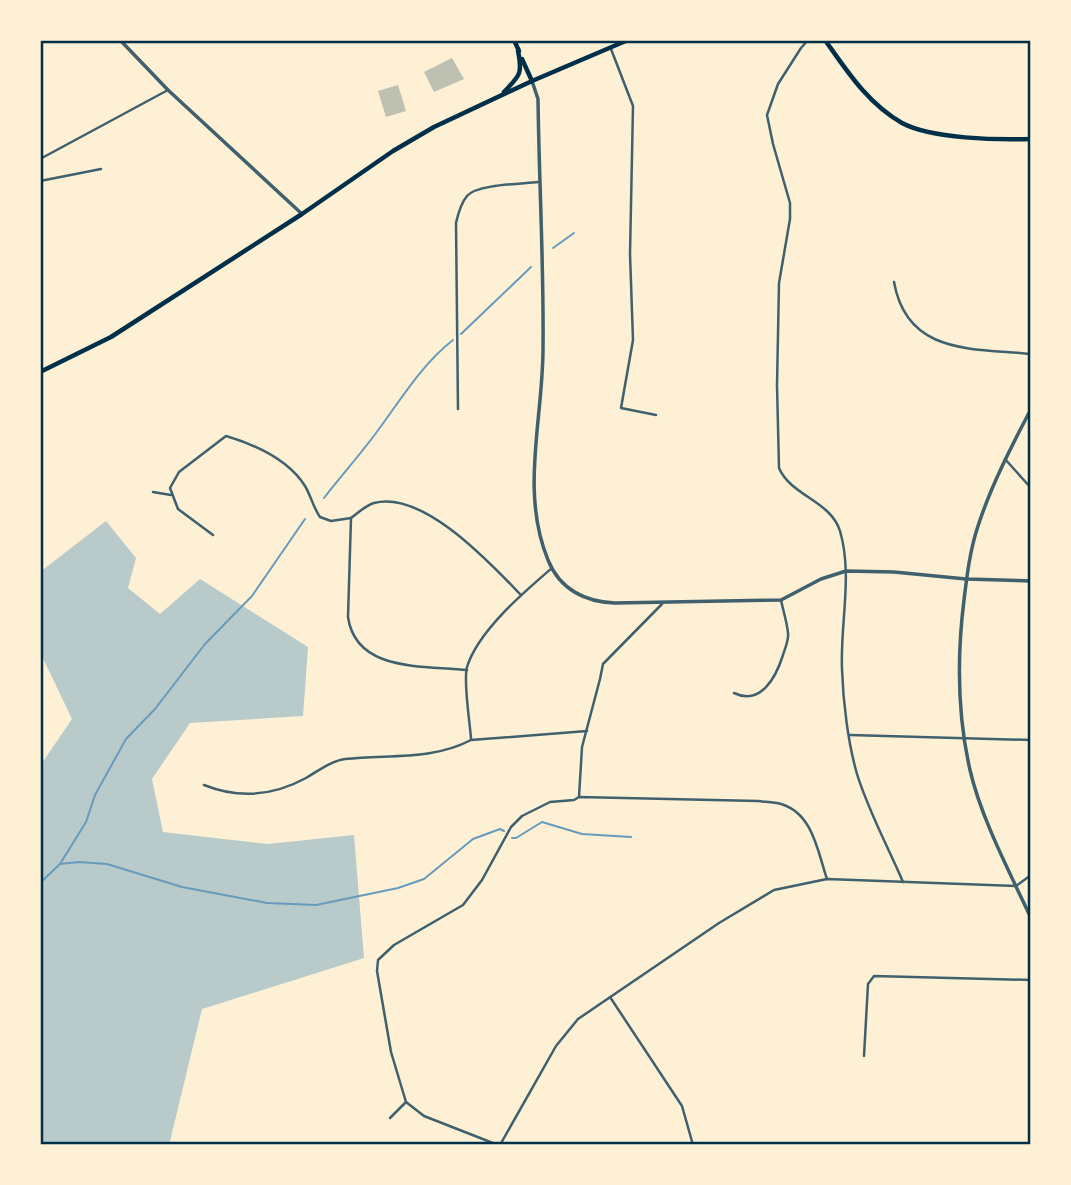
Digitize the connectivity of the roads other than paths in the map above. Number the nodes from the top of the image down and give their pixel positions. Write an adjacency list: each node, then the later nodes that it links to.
1 (120, 40): 9 (street)
2 (514, 40): 7 (main road)
3 (628, 40): 6 (main road)
4 (808, 40): 30 (street)
5 (825, 40): 11 (main road)
6 (611, 49): 8 (main road); 22 (street)
7 (518, 51): 8 (main road); 10 (main road)
8 (532, 81): 10 (main road); 15 (street)
9 (168, 90): 12 (street); 16 (street)
10 (502, 94): 16 (main road)
11 (1031, 139)
12 (40, 159)
13 (101, 169): 14 (street)
14 (40, 181)
15 (538, 182): 20 (street); 29 (street)
16 (302, 214): 19 (main road)
17 (894, 282): 18 (street)
18 (1031, 354)
19 (40, 372)
20 (458, 409)
21 (1031, 409): 23 (street)
22 (656, 415)
23 (1005, 459): 24 (street); 31 (street)
24 (1031, 488)
25 (153, 492): 26 (street)
26 (171, 495): 27 (street); 28 (street)
27 (351, 518): 33 (street); 36 (street)
28 (213, 534)
29 (552, 568): 33 (street); 35 (street)
30 (846, 571): 31 (street); 34 (street); 39 (street)
31 (966, 579): 32 (street); 40 (street)
32 (1031, 581)
33 (521, 595): 36 (street)
34 (781, 600): 35 (street); 37 (street)
35 (663, 603): 38 (street)
36 (467, 670): 41 (street)
37 (734, 693)
38 (587, 732): 41 (street); 44 (street)
39 (850, 735): 40 (street); 47 (street)
40 (964, 737): 42 (street); 48 (street)
41 (471, 740): 43 (street)
42 (1031, 740)
43 (204, 785)
44 (579, 796): 46 (street); 53 (street)
45 (1031, 875): 48 (street)
46 (827, 879): 47 (street); 51 (street)
47 (903, 881): 48 (street)
48 (1016, 886): 49 (street)
49 (1031, 918)
50 (1031, 980): 52 (street)
51 (610, 996): 55 (street); 56 (street)
52 (864, 1056)
53 (406, 1102): 54 (street); 55 (street)
54 (390, 1118)
55 (499, 1145)
56 (692, 1145)

